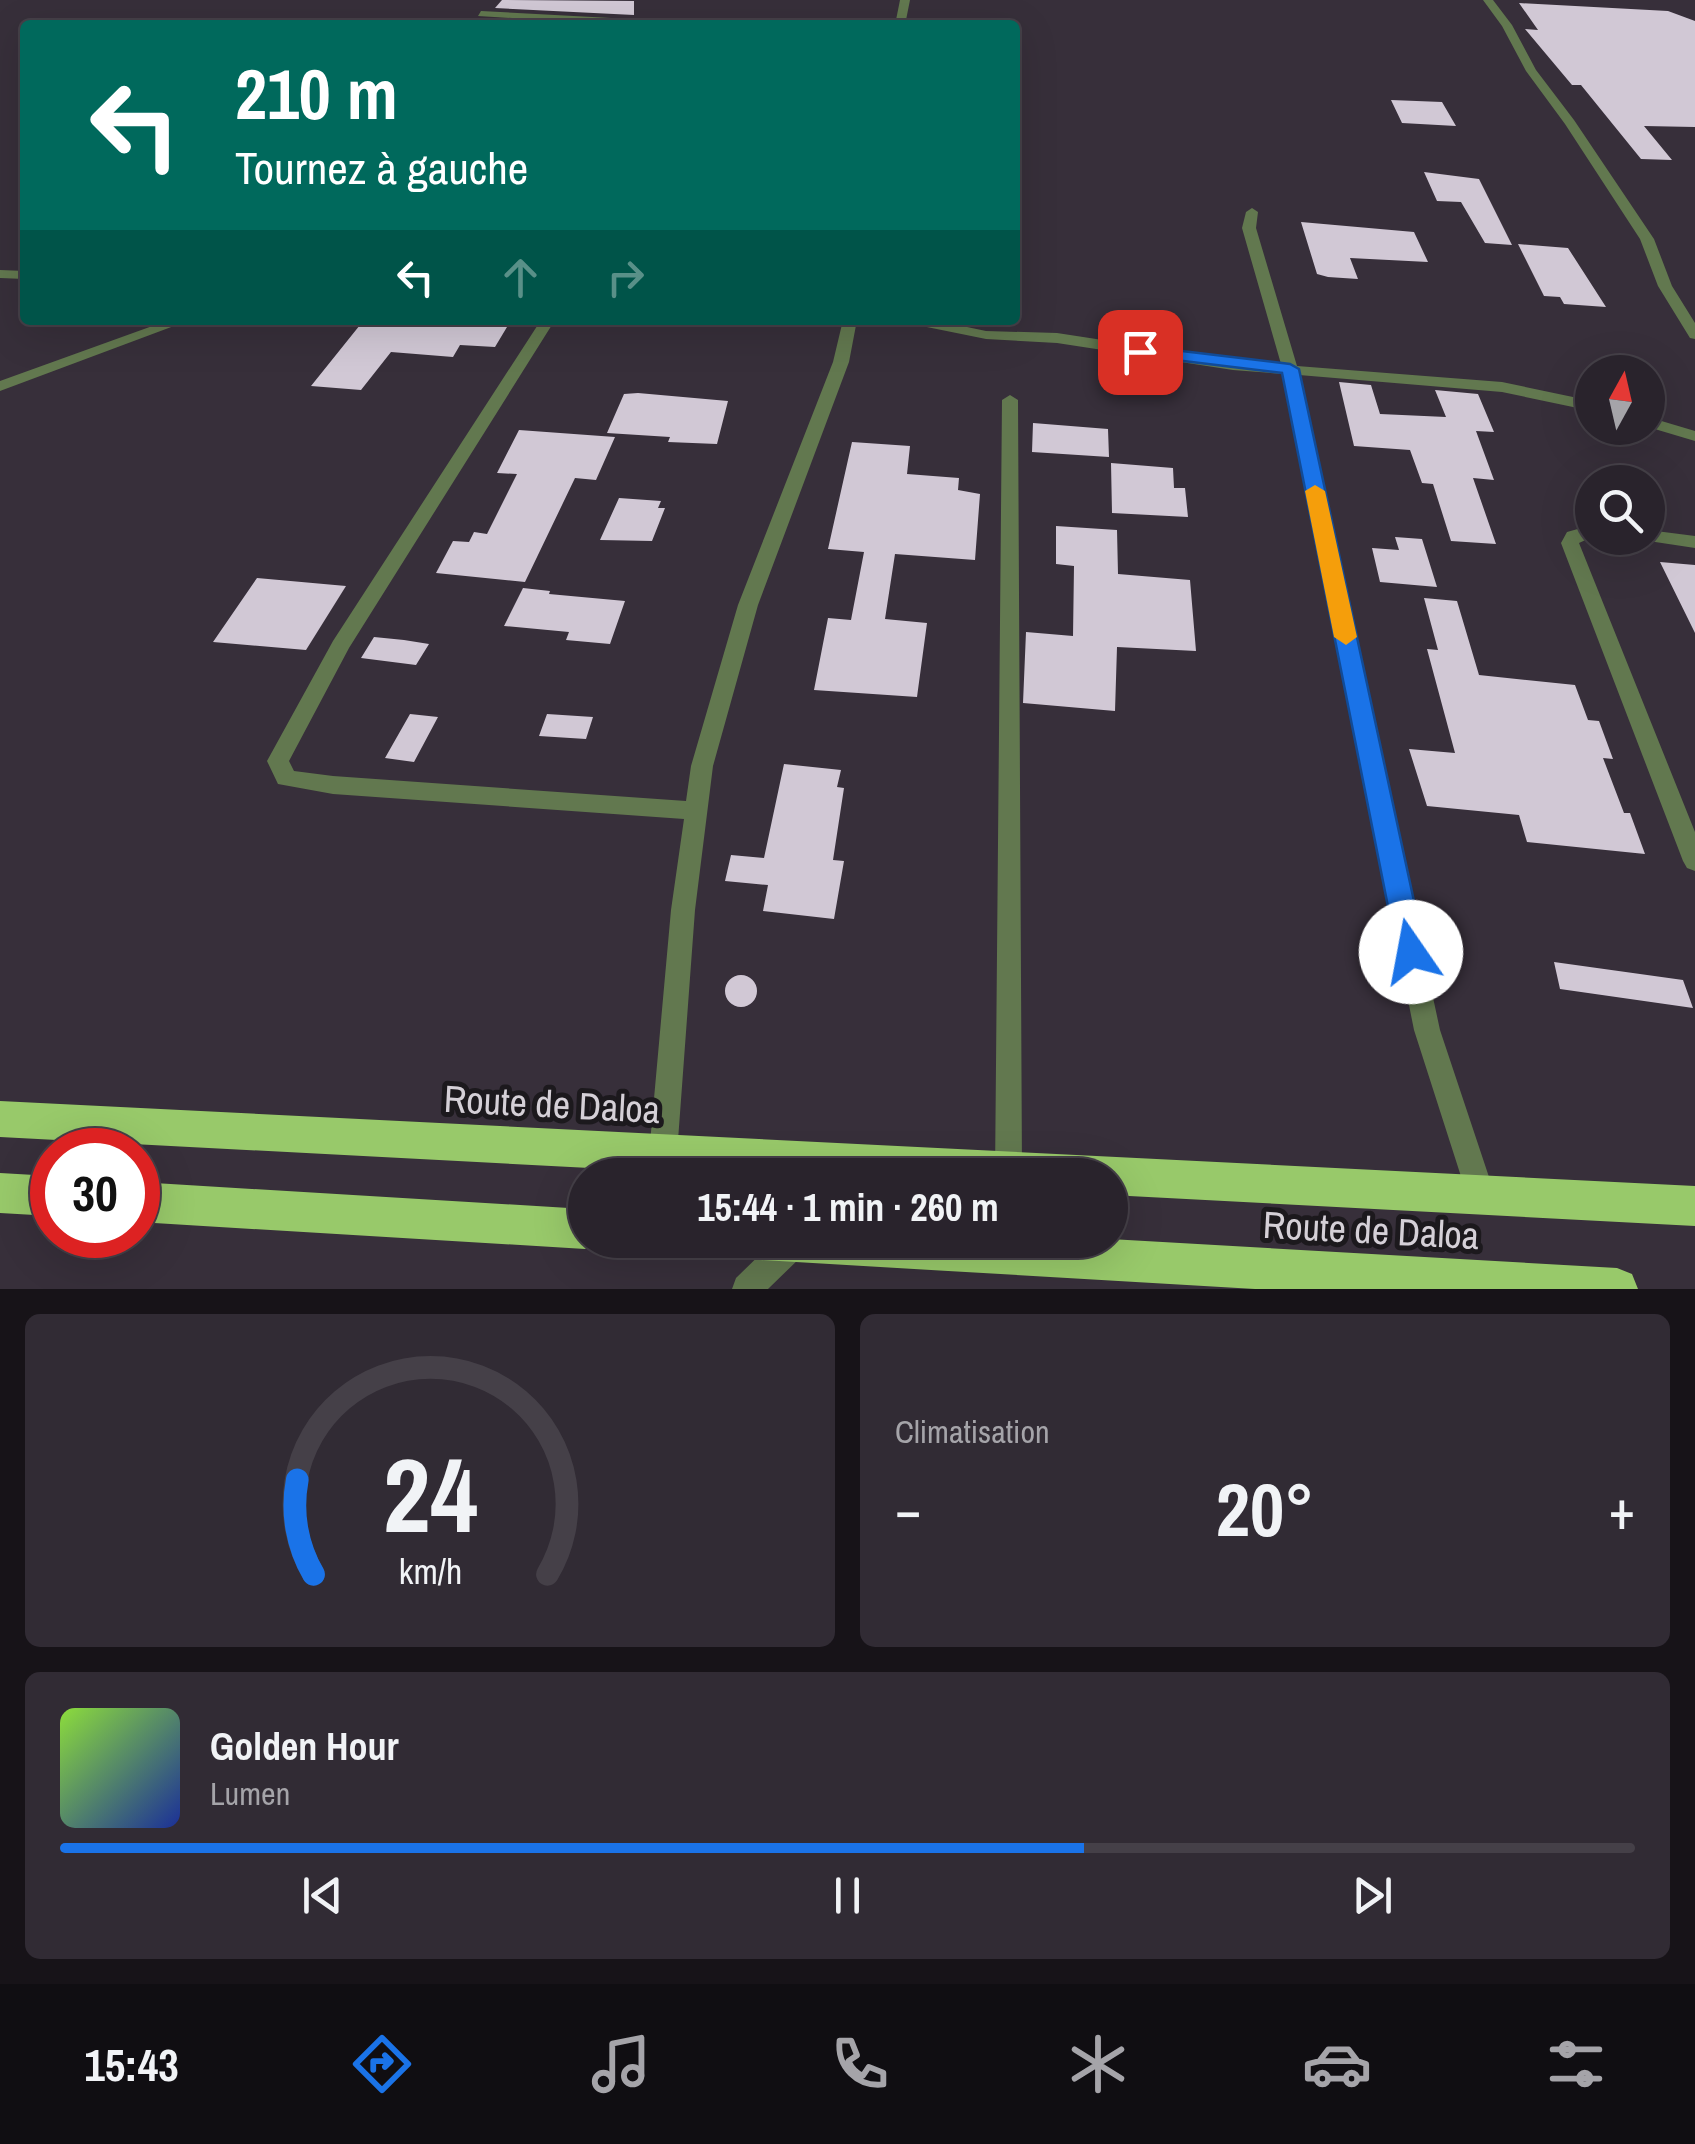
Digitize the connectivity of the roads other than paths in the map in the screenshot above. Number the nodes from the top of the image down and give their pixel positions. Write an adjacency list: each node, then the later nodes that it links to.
1 (1488, 0): 9 (street)
2 (481, 14): 3 (street)
3 (593, 20)
4 (1252, 212): 10 (street)
5 (169, 325): 11 (street)
6 (545, 325): 19 (street)
7 (849, 325): 19 (street)
8 (938, 325): 10 (street)
9 (1695, 334)
10 (1290, 369): 13 (street); 26 (street)
11 (0, 386)
12 (1010, 400): 24 (street)
13 (1575, 402)
14 (1665, 427): 15 (street)
15 (1695, 436)
16 (1575, 535): 20 (street)
17 (1665, 538): 18 (street)
18 (1695, 542)
19 (696, 811): 22 (street)
20 (1695, 862)
21 (0, 1119): 22 (highway, Route de Daloa)
22 (663, 1154): 23 (highway, Route de Daloa)
23 (744, 1158)
24 (1008, 1158)
25 (1128, 1177): 26 (highway, Route de Daloa)
26 (1480, 1192): 30 (highway, Route de Daloa)
27 (0, 1193): 28 (highway)
28 (30, 1195)
29 (160, 1203): 31 (highway)
30 (1695, 1206)
31 (568, 1228)
32 (766, 1258): 34 (street)
33 (1074, 1258): 35 (highway, Route de Daloa)
34 (747, 1289)
35 (1617, 1289)

